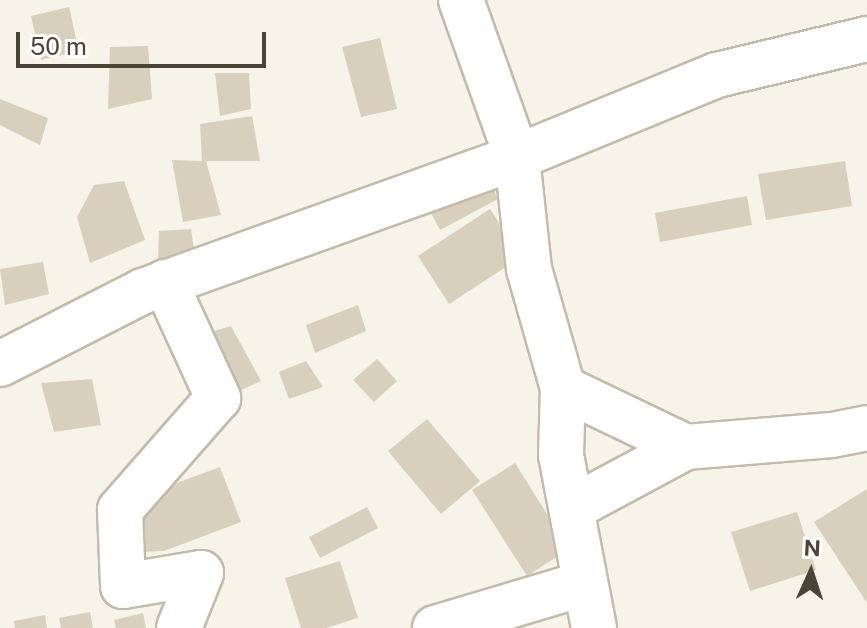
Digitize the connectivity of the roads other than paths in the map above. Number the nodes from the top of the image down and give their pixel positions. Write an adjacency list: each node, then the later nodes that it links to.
1 (461, 0): 3 (street)
2 (867, 39): 3 (street)
3 (517, 157): 4 (street); 6 (street)
4 (165, 282): 5 (street); 11 (street)
5 (0, 364)
6 (563, 388): 8 (street); 9 (street)
7 (867, 428): 8 (street)
8 (686, 447): 9 (street)
9 (572, 508): 10 (street)
10 (583, 584): 12 (street); 13 (street)
11 (179, 628)
12 (435, 628)
13 (594, 628)

